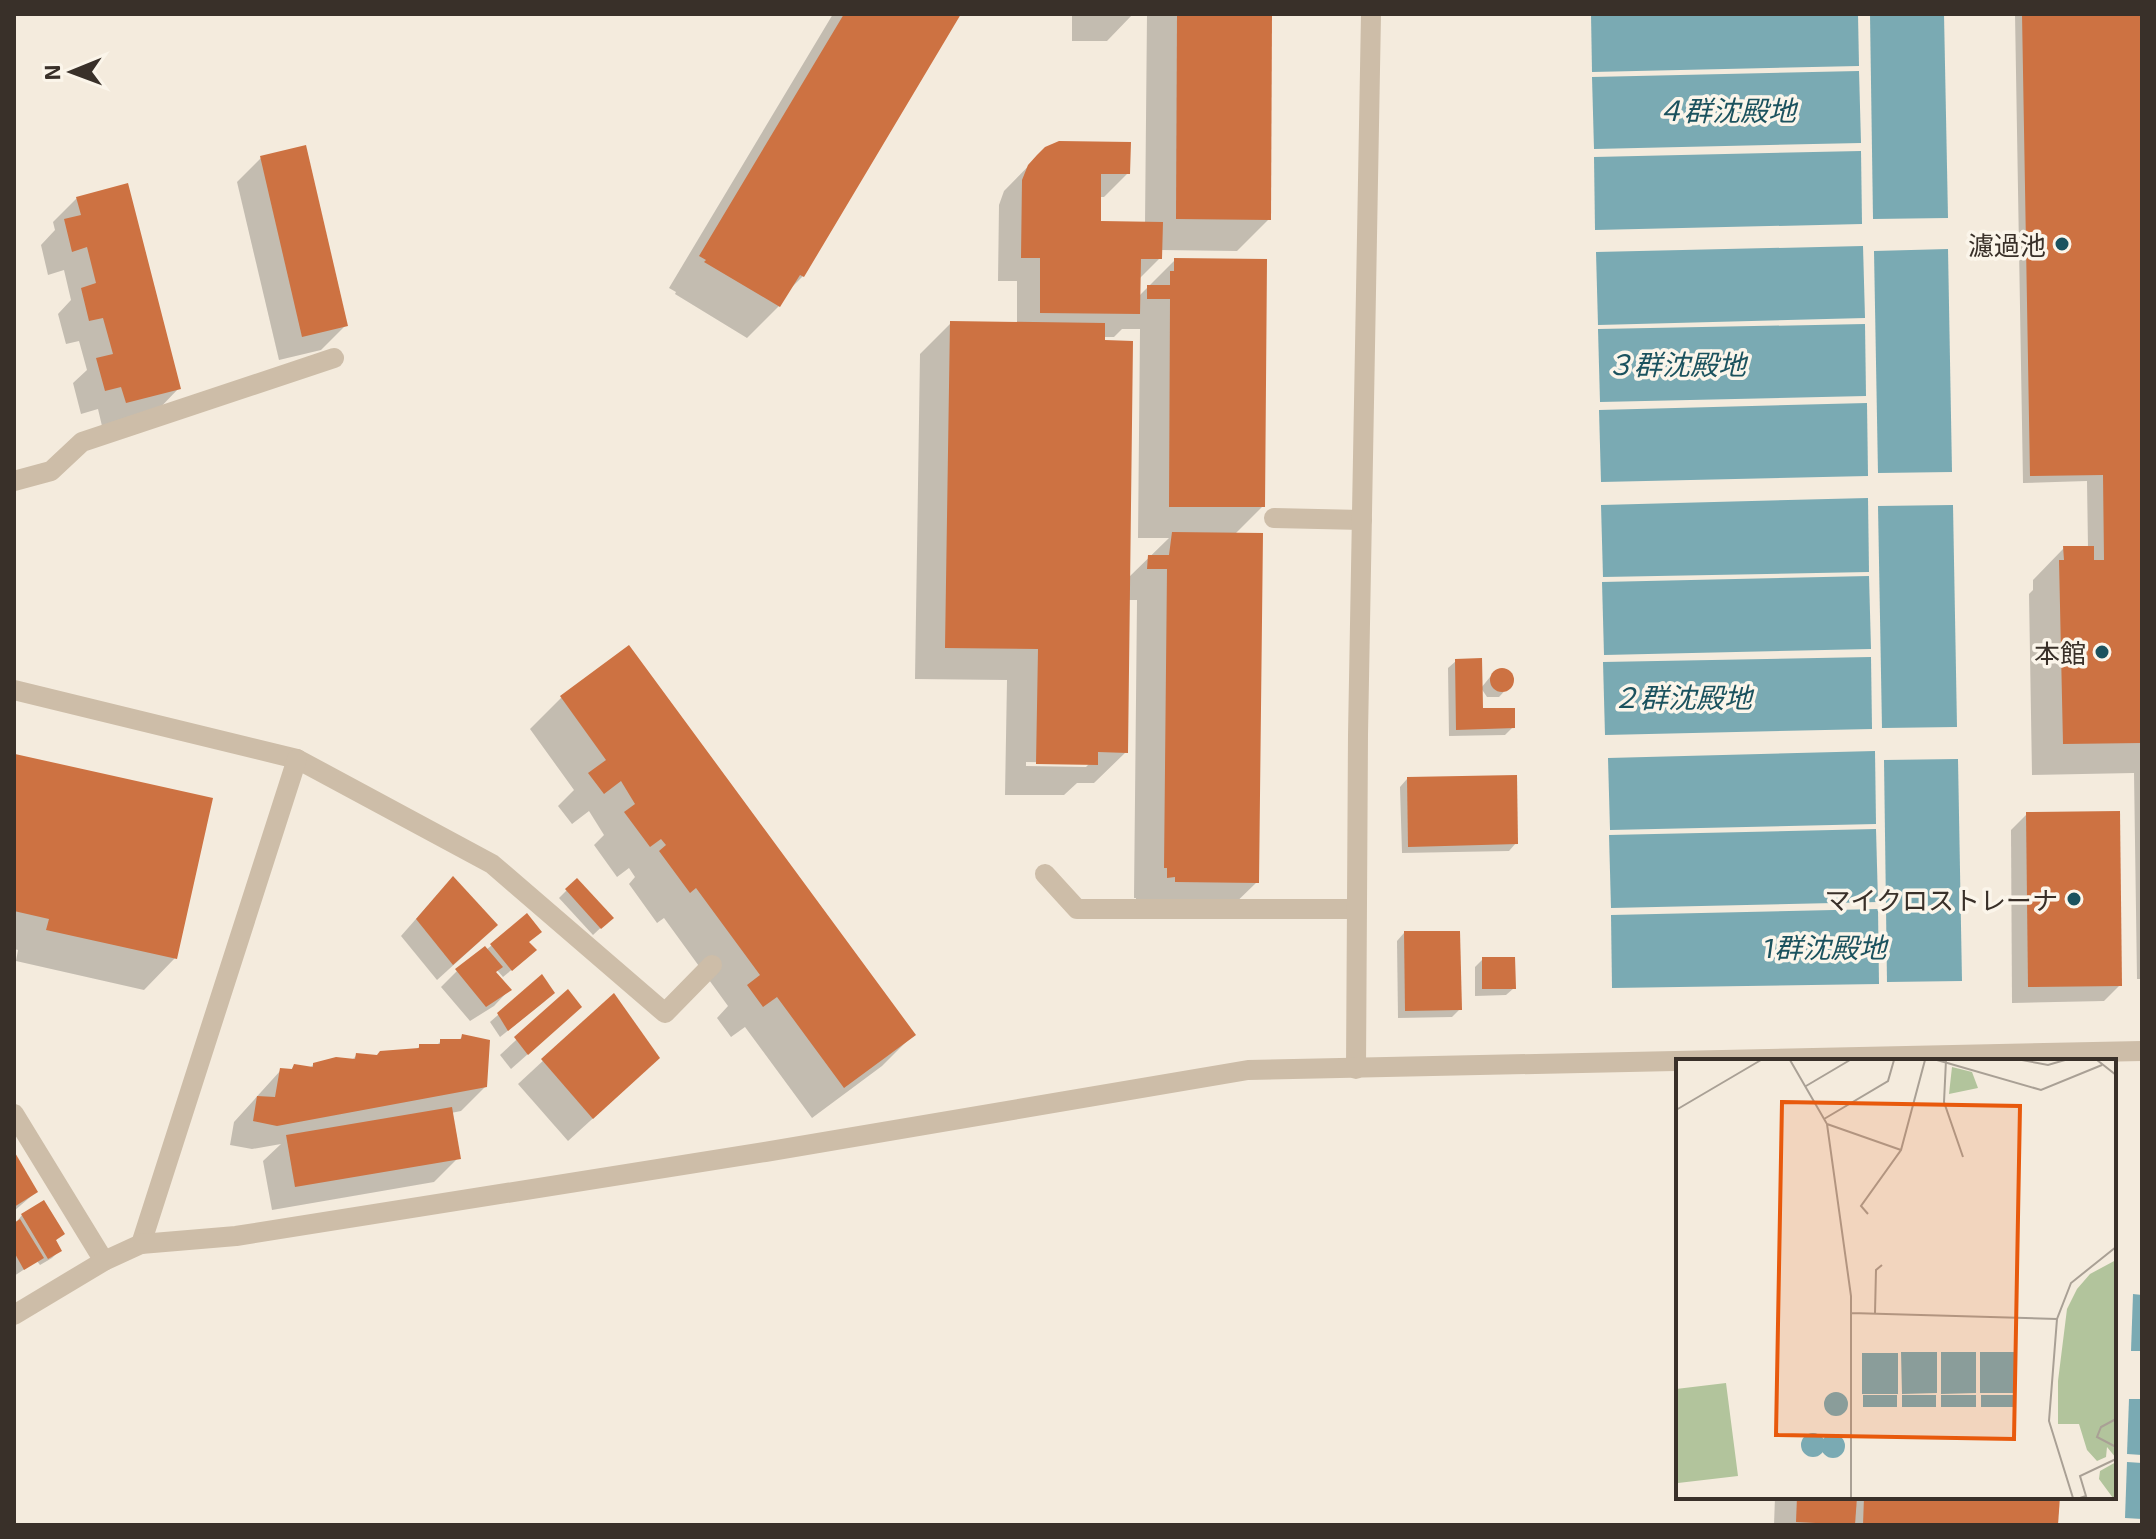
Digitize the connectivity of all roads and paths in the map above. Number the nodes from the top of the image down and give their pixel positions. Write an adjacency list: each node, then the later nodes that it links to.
1 (1371, 14): 5 (street)
2 (334, 358): 3 (street)
3 (14, 481)
4 (1274, 518): 5 (street)
5 (1362, 520): 9 (street)
6 (14, 690): 7 (street)
7 (297, 759): 10 (street); 16 (street)
8 (1045, 874): 9 (street)
9 (1356, 909): 14 (street)
10 (712, 965)
11 (2142, 1051): 12 (street)
12 (1757, 1059)
13 (1676, 1061): 14 (street)
14 (1356, 1069): 16 (street)
15 (14, 1114): 17 (street)
16 (141, 1244): 17 (street)
17 (104, 1261): 18 (street)
18 (14, 1315)

